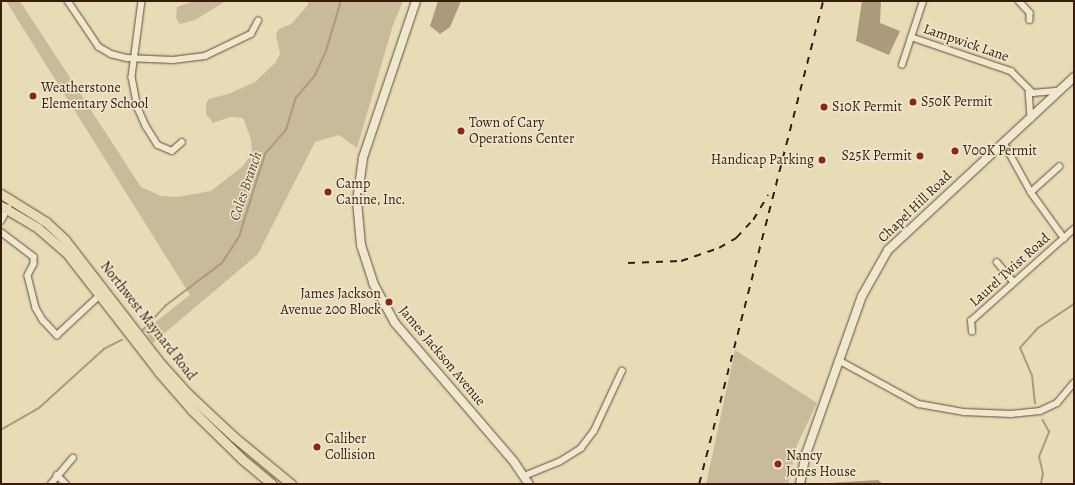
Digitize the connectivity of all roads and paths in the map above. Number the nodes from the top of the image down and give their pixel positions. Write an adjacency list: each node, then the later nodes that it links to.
1 (68, 1): 9 (street)
2 (142, 1): 9 (street)
3 (416, 1): 35 (street, James Jackson Avenue)
4 (923, 1): 8 (street)
5 (1020, 1): 6 (street)
6 (1030, 20)
7 (258, 21): 9 (street)
8 (911, 37): 10 (street); 12 (street, Lampwick Lane)
9 (134, 58): 15 (street)
10 (902, 65)
11 (1074, 77): 13 (street, Chapel Hill Road)
12 (1028, 90): 13 (street); 14 (street)
13 (1059, 91): 14 (street, Chapel Hill Road)
14 (1030, 119): 16 (street, Chapel Hill Road)
15 (182, 142)
16 (1004, 143): 18 (street); 30 (street, Chapel Hill Road)
17 (1059, 166): 18 (street)
18 (1031, 192): 25 (street)
19 (1, 194): 20 (main road, Northwest Maynard Road)
20 (12, 199): 21 (street); 39 (main road, Northwest Maynard Road)
21 (4, 208): 22 (street); 28 (main road, Northwest Maynard Road)
22 (1, 221)
23 (1074, 229): 25 (street, Laurel Twist Road)
24 (1, 232): 28 (street)
25 (1064, 238): 27 (street, Laurel Twist Road)
26 (997, 262): 27 (street)
27 (1014, 282): 29 (street, Laurel Twist Road)
28 (100, 295): 38 (main road, Northwest Maynard Road)
29 (972, 332)
30 (840, 361): 32 (street); 41 (street, Chapel Hill Road)
31 (622, 371): 35 (street)
32 (1074, 383)
33 (73, 458): 34 (street)
34 (57, 476): 36 (street); 37 (street)
35 (524, 476): 40 (street, James Jackson Avenue)
36 (52, 484)
37 (66, 484)
38 (272, 484)
39 (291, 484)
40 (529, 484)
41 (800, 484)

